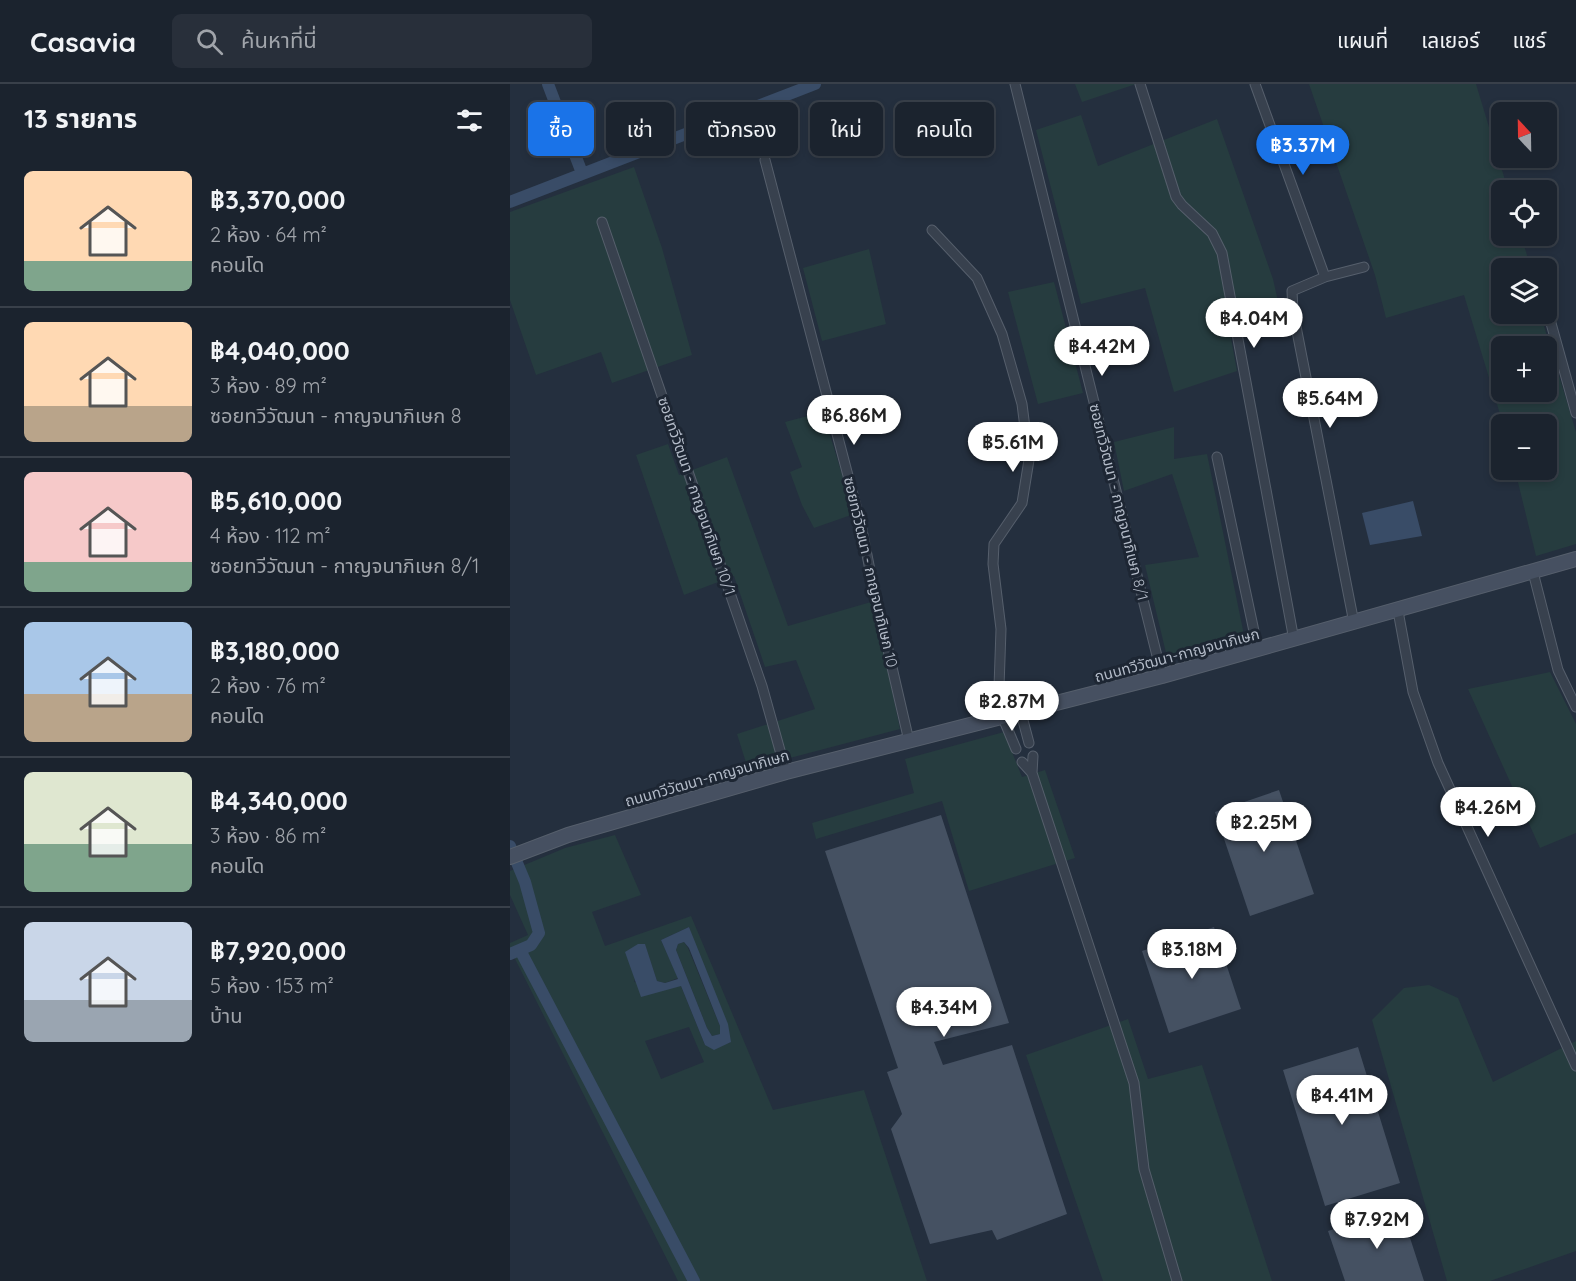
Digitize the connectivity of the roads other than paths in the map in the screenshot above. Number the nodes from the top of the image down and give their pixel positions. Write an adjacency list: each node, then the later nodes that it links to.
1 (1015, 84): 18 (street, ซอยทวีวัฒนา - กาญจนาภิเษก 8/1)
2 (1140, 84): 16 (street)
3 (1255, 84): 8 (street)
4 (765, 160): 21 (street, ซอยทวีวัฒนา - กาญจนาภิเษก 10)
5 (602, 222): 26 (street, ซอยทวีวัฒนา - กาญจนาภิเษก 10/1)
6 (932, 230): 20 (street)
7 (1364, 267): 8 (street)
8 (1325, 277): 15 (street)
9 (1551, 324): 10 (street)
10 (1576, 413)
11 (1217, 457): 17 (street)
12 (1576, 560): 13 (street, ถนนทวีวัฒนา-กาญจนาภิเษก)
13 (1533, 572): 14 (street, ถนนทวีวัฒนา-กาญจนาภิเษก); 19 (street)
14 (1398, 611): 15 (street, ถนนทวีวัฒนา-กาญจนาภิเษก); 29 (street)
15 (1354, 623): 16 (street, ถนนทวีวัฒนา-กาญจนาภิเษก)
16 (1294, 640): 17 (street, ถนนทวีวัฒนา-กาญจนาภิเษก)
17 (1258, 650): 18 (street, ถนนทวีวัฒนา-กาญจนาภิเษก)
18 (1162, 676): 20 (street, ถนนทวีวัฒนา-กาญจนาภิเษก)
19 (1576, 707)
20 (1011, 716): 21 (street, ถนนทวีวัฒนา-กาญจนาภิเษก); 22 (street); 23 (street)
21 (909, 741): 26 (street, ถนนทวีวัฒนา-กาญจนาภิเษก)
22 (1029, 744)
23 (1016, 749)
24 (1033, 756): 27 (street)
25 (1022, 762): 27 (street)
26 (786, 772): 28 (street, ถนนทวีวัฒนา-กาญจนาภิเษก)
27 (1032, 773): 30 (street)
28 (510, 857)
29 (1576, 1066)
30 (1177, 1281)

